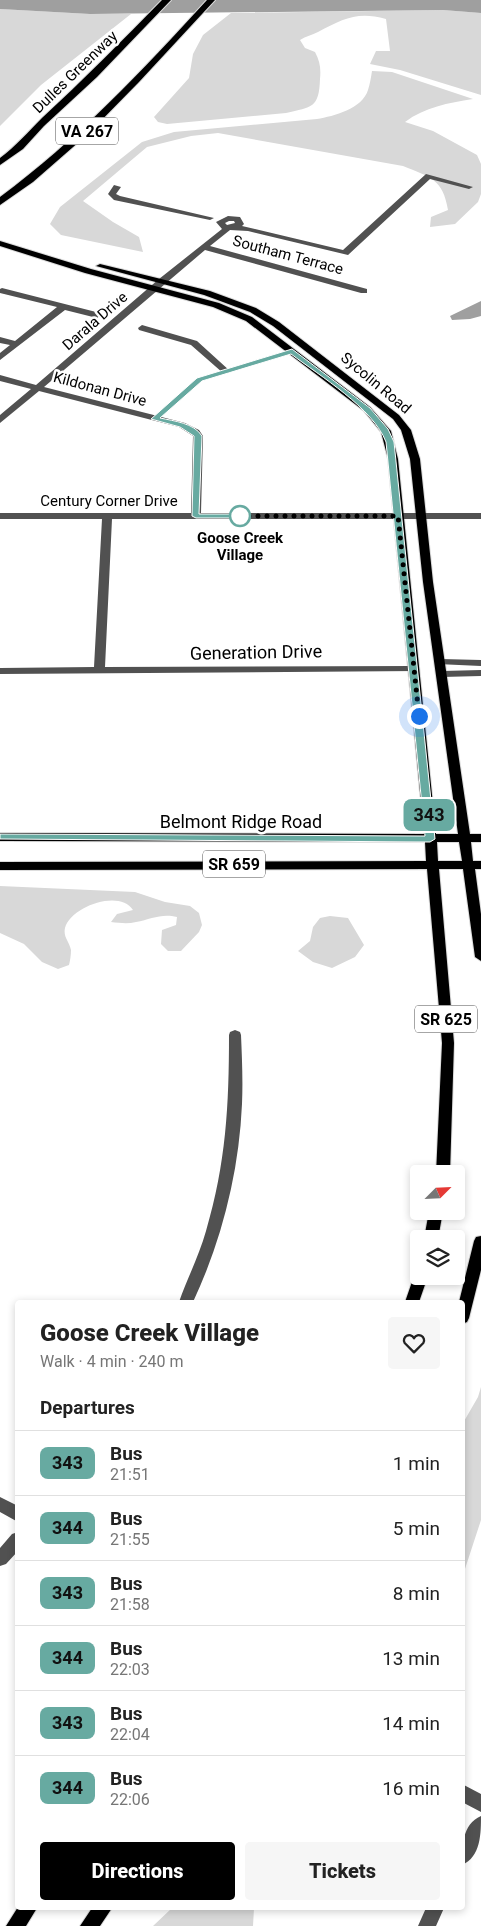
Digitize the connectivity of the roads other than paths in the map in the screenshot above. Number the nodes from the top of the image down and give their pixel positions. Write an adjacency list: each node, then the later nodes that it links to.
1 (167, 0): 3 (highway, Dulles Greenway / VA 267)
2 (211, 0): 8 (highway, VA 267)
3 (42, 124): 4 (highway); 5 (highway, Dulles Greenway / VA 267)
4 (0, 153)
5 (0, 162)
6 (117, 187): 9 (street)
7 (469, 187): 9 (street)
8 (0, 202)
9 (230, 226): 11 (street, Darala Drive)
10 (0, 242): 12 (main road, Sycolin Road / SR 625); 13 (main road, Sycolin Road / SR 625)
11 (204, 246): 12 (street, Darala Drive); 14 (street, Southam Terrace)
12 (162, 281): 13 (street, Darala Drive); 29 (main road, Sycolin Road / SR 625)
13 (153, 289): 24 (street, Darala Drive); 28 (main road, Sycolin Road / SR 625)
14 (364, 291)
15 (2, 292): 16 (street)
16 (63, 307): 17 (street); 20 (street)
17 (97, 315)
18 (142, 328): 22 (street)
19 (0, 340): 20 (street)
20 (16, 344): 21 (street)
21 (0, 358)
22 (226, 371)
23 (0, 378): 24 (street, Kildonan Drive)
24 (40, 388): 25 (street, Darala Drive); 27 (street, Kildonan Drive)
25 (0, 420)
26 (0, 516): 31 (street, Century Corner Drive)
27 (196, 516): 28 (street, Century Corner Drive); 31 (street, Century Corner Drive)
28 (398, 516): 29 (street, Century Corner Drive); 34 (main road, Sycolin Road / SR 625)
29 (421, 516): 30 (street, Century Corner Drive); 32 (main road, Sycolin Road / SR 625)
30 (481, 516)
31 (107, 517): 36 (street)
32 (441, 662): 33 (street); 38 (main road, Sycolin Road / SR 625)
33 (481, 663)
34 (414, 668): 36 (street, Generation Drive); 42 (main road, Sycolin Road / SR 625)
35 (0, 671): 36 (street, Generation Drive)
36 (99, 671)
37 (481, 673): 38 (street)
38 (442, 674): 40 (main road, Sycolin Road / SR 625)
39 (0, 837): 42 (main road, Belmont Ridge Road / SR 659)
40 (464, 838): 41 (main road, Belmont Ridge Road / SR 659); 42 (main road, Belmont Ridge Road / SR 659); 44 (main road, Sycolin Road / SR 625)
41 (481, 838)
42 (430, 839): 43 (main road, Sycolin Road / SR 625)
43 (433, 864): 44 (main road, SR 659); 45 (main road, SR 659); 48 (main road, SR 625)
44 (475, 865): 46 (main road, SR 625)
45 (0, 866)
46 (481, 957)
47 (235, 1035): 51 (street)
48 (444, 1165)
49 (481, 1241): 53 (main road)
50 (418, 1285): 52 (main road)
51 (187, 1300)
52 (413, 1300)
53 (465, 1306)
54 (0, 1504): 55 (street)
55 (15, 1513)
56 (15, 1542): 57 (street)
57 (0, 1559)
58 (465, 1794): 59 (street)
59 (481, 1804)
60 (481, 1825): 61 (street)
61 (465, 1851)
62 (26, 1910): 65 (main road)
63 (101, 1910): 66 (main road)
64 (434, 1910): 67 (street)
65 (14, 1926)
66 (89, 1926)
67 (427, 1926)

